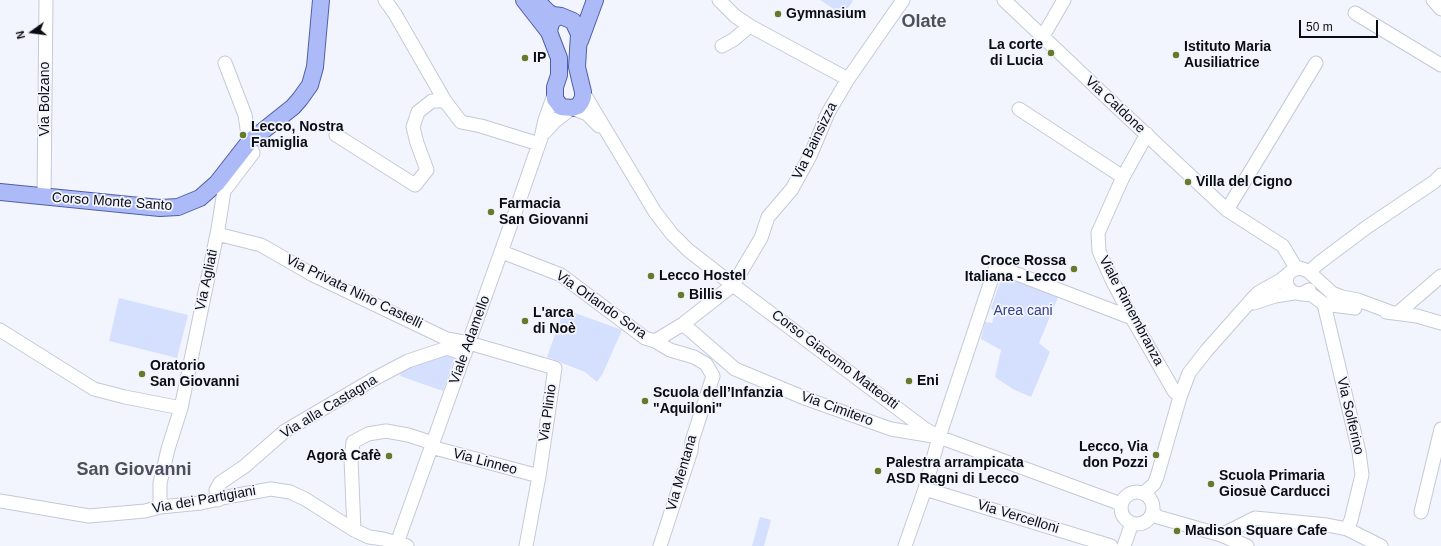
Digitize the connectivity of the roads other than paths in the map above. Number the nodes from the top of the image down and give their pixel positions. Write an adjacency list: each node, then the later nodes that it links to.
1 (46, 0): 38 (street, Via Bolzano)
2 (321, 0): 34 (main road)
3 (385, 0): 27 (street)
4 (524, 0): 17 (main road)
5 (536, 0): 15 (main road)
6 (589, 0): 15 (main road)
7 (595, 0): 19 (main road)
8 (719, 0): 16 (street)
9 (903, 0): 24 (street, Via Bainsizza)
10 (1004, 0): 18 (street, Via Caldone)
11 (1064, 0): 18 (street)
12 (1433, 0): 13 (street)
13 (1441, 9)
14 (1355, 13): 23 (street)
15 (565, 17): 17 (main road); 19 (main road)
16 (750, 26): 20 (street); 24 (street)
17 (549, 32): 25 (main road)
18 (1043, 36): 30 (street, Via Caldone)
19 (580, 41): 26 (main road)
20 (722, 46)
21 (225, 63): 34 (street, Via Agliati)
22 (1316, 64): 39 (street)
23 (1441, 65)
24 (848, 79): 45 (street, Via Bainsizza)
25 (555, 92): 28 (main road); 33 (street, Viale Adamello)
26 (583, 92): 28 (main road); 32 (street, Corso Giacomo Matteotti)
27 (445, 101): 31 (street); 33 (street)
28 (572, 108): 32 (street, Corso Giacomo Matteotti); 33 (street, Viale Adamello)
29 (1019, 109): 36 (street)
30 (1147, 134): 36 (street, Viale Rimembranza); 39 (street, Via Caldone)
31 (336, 135)
32 (609, 135): 45 (street, Corso Giacomo Matteotti)
33 (540, 141): 41 (street, Viale Adamello)
34 (249, 142): 38 (main road, Corso Monte Santo); 40 (street, Via Agliati)
35 (1441, 175): 43 (street)
36 (1123, 177): 50 (street, Viale Rimembranza)
37 (0, 192): 38 (main road, Corso Monte Santo)
38 (44, 197)
39 (1227, 210): 42 (street, Via Caldone)
40 (217, 234): 55 (street, Via Privata Nino Castelli); 57 (street, Via Agliati)
41 (502, 252): 54 (street, Via Orlando Sora); 55 (street, Viale Adamello)
42 (1292, 272): 43 (street); 46 (street); 48 (street)
43 (1310, 273): 46 (street); 49 (street)
44 (1441, 276): 49 (street)
45 (733, 284): 52 (street, Via Orlando Sora); 59 (street, Corso Giacomo Matteotti)
46 (1298, 294): 47 (street); 48 (street)
47 (1324, 304): 49 (street); 71 (street, Via Solferino)
48 (1244, 309): 56 (street)
49 (1396, 313): 51 (street)
50 (1132, 318): 56 (street, Viale Rimembranza); 59 (street)
51 (1441, 323)
52 (683, 324): 54 (street, Via Orlando Sora); 59 (street, Via Cimitero)
53 (0, 330): 57 (street)
54 (655, 341): 76 (street, Via Mentana)
55 (467, 348): 60 (street, Viale Adamello); 61 (street, Via Plinio); 64 (street, Via alla Castagna)
56 (1180, 397): 63 (street)
57 (180, 408): 67 (street, Via Agliati)
58 (1441, 429): 69 (street)
59 (939, 436): 62 (street); 66 (street, Corso Giacomo Matteotti)
60 (432, 445): 61 (street, Via Linneo); 72 (street, Via Linneo); 74 (street, Viale Adamello)
61 (539, 476): 75 (street, Via Plinio)
62 (925, 489): 77 (street); 78 (street, Via Vercelloni)
63 (1144, 493): 66 (street); 68 (street)
64 (218, 500): 67 (street, Via dei Partigiani); 72 (street, Via dei Partigiani)
65 (0, 501): 67 (street, Via dei Partigiani)
66 (1121, 504): 70 (street)
67 (160, 507)
68 (1153, 512): 70 (street); 73 (street)
69 (1421, 512)
70 (1132, 523): 79 (street)
71 (1347, 529): 73 (street); 81 (street)
72 (354, 530): 74 (street, Via dei Partigiani)
73 (1221, 535): 80 (street)
74 (400, 545)
75 (526, 546)
76 (660, 546)
77 (905, 546)
78 (1111, 546)
79 (1124, 546)
80 (1247, 546)
81 (1381, 546)

